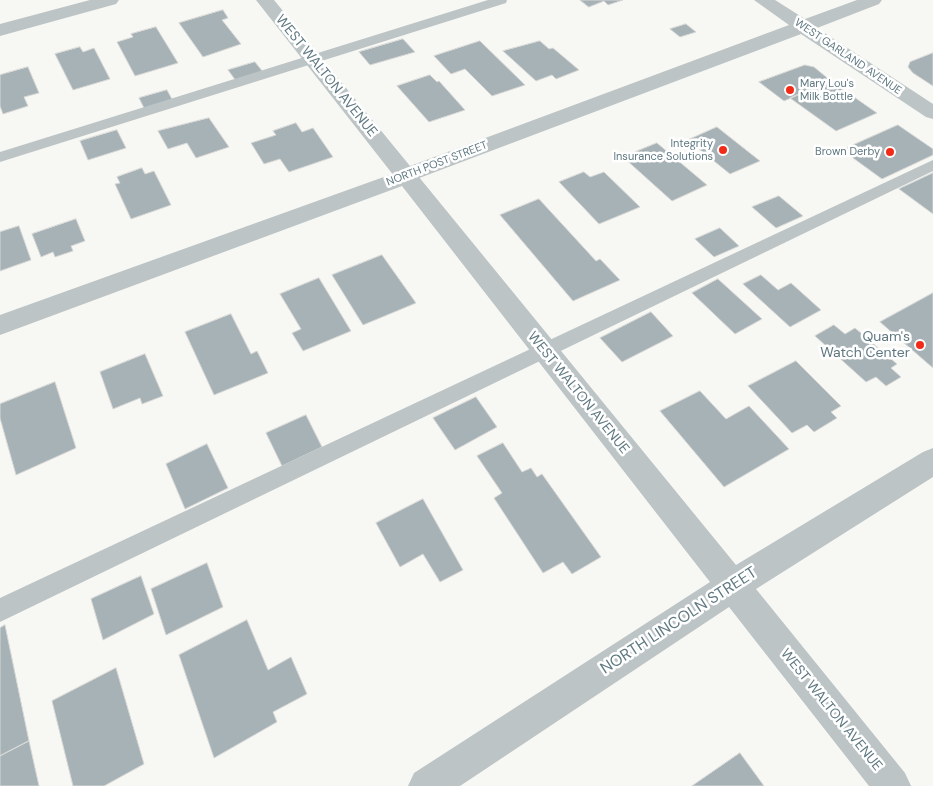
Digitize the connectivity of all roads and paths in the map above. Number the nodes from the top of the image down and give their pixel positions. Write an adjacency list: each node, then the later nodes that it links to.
1 (110, 0): 7 (street)
2 (265, 0): 8 (street, WEST WALTON AVENUE)
3 (501, 0): 8 (lane)
4 (762, 0): 6 (street, WEST GARLAND AVENUE)
5 (873, 0): 6 (street, NORTH POST STREET)
6 (802, 26): 9 (street, WEST GARLAND AVENUE); 12 (street, NORTH POST STREET)
7 (0, 30)
8 (313, 60): 10 (lane); 12 (street, WEST WALTON AVENUE)
9 (933, 114)
10 (0, 157)
11 (933, 165): 14 (lane)
12 (406, 176): 13 (street, NORTH POST STREET); 14 (street, WEST WALTON AVENUE)
13 (0, 325)
14 (544, 350): 16 (street, WEST WALTON AVENUE); 17 (lane)
15 (933, 460): 16 (street, NORTH LINCOLN STREET)
16 (732, 586): 18 (street, NORTH LINCOLN STREET); 19 (street, WEST WALTON AVENUE)
17 (0, 610)
18 (427, 786)
19 (892, 786)

